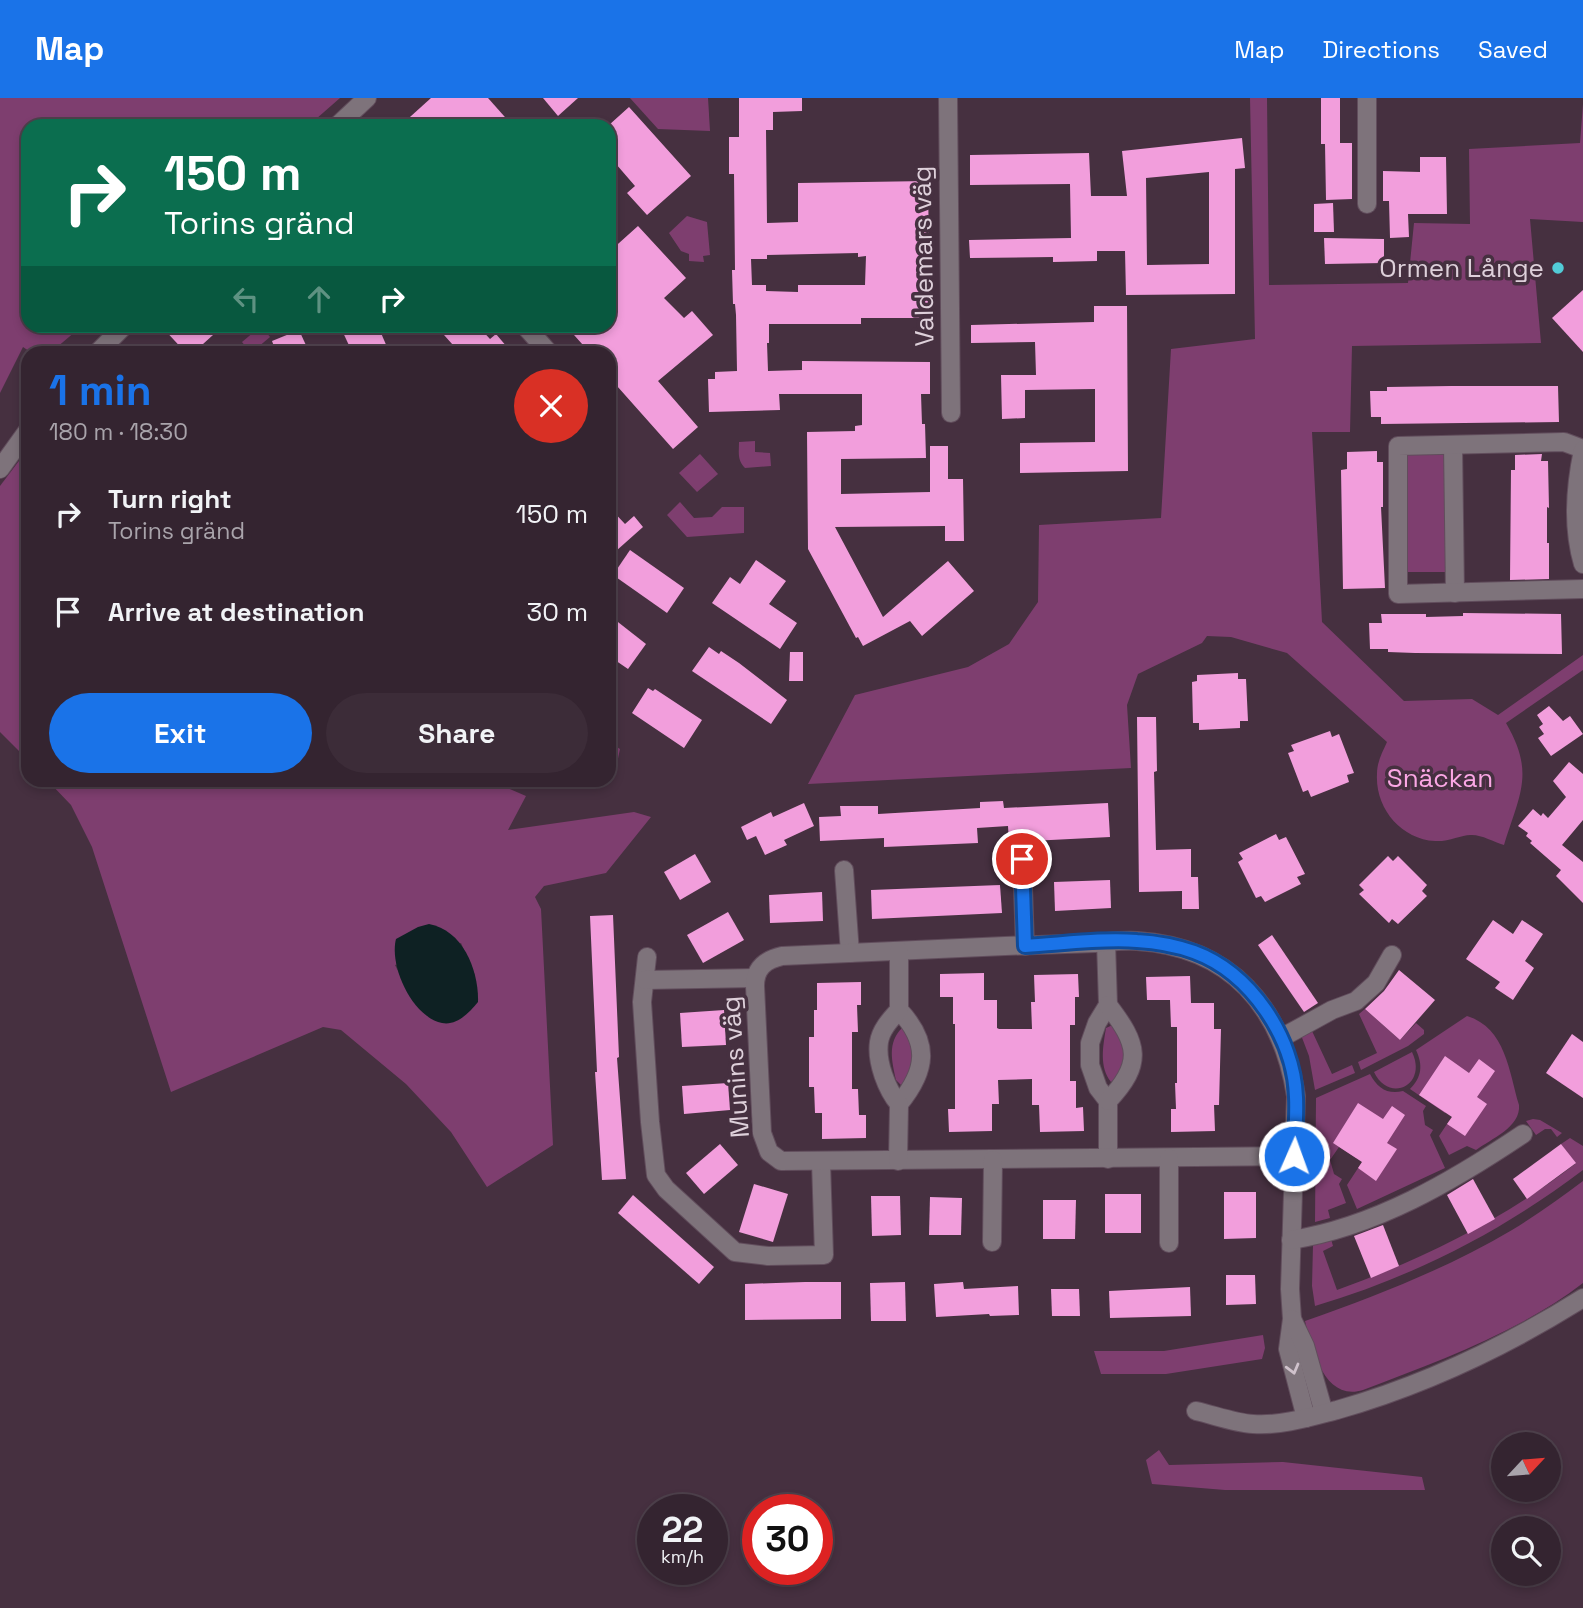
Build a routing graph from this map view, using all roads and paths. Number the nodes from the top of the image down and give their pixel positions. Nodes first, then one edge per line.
1 (367, 98) edge
2 (948, 98) edge
3 (1367, 98) edge
4 (347, 119) edge
5 (1367, 204) dead end
6 (117, 333) edge
7 (104, 346) edge
8 (951, 413) dead end
9 (21, 440) edge
10 (1453, 445) junction
11 (1583, 449) edge
12 (0, 469) edge
13 (1583, 564) edge
14 (1583, 589) edge
15 (1455, 593) junction
16 (1022, 859) dead end
17 (844, 870) dead end
18 (1106, 942) junction
19 (1025, 946) junction
20 (899, 951) junction
21 (850, 953) junction
22 (1392, 955) dead end
23 (647, 957) dead end
24 (755, 978) junction
25 (645, 980) junction
26 (1108, 1005) junction
27 (899, 1010) junction
28 (1281, 1038) junction
29 (1108, 1101) junction
30 (899, 1104) junction
31 (1523, 1134) dead end
32 (1294, 1156) junction
33 (1108, 1158) junction
34 (1169, 1158) junction
35 (993, 1160) junction
36 (898, 1161) junction
37 (821, 1162) junction
38 (1291, 1240) junction
39 (992, 1242) dead end
40 (1169, 1243) dead end
41 (1583, 1298) edge
42 (1292, 1319) junction
43 (1196, 1410) dead end
44 (1324, 1413) junction
45 (1306, 1418) junction

1 - 4 street
2 - 8 street, Valdemars väg
3 - 5 street
6 - 7 street
9 - 12 street
10 - 11 street
10 - 15 street
10 - 15 street
11 - 13 street
14 - 15 street
16 - 19 street
17 - 21 street
18 - 19 street, Munins väg
18 - 26 street
18 - 28 street, Munins väg
19 - 20 street, Munins väg
20 - 21 street, Munins väg
20 - 27 street
21 - 24 street, Munins väg
22 - 28 street
23 - 25 street
24 - 25 street
24 - 37 street, Munins väg
25 - 37 street
26 - 29 street
26 - 29 street
27 - 30 street
27 - 30 street
28 - 32 street, Munins väg
29 - 33 street
30 - 36 street
31 - 38 street
32 - 34 street, Munins väg
32 - 38 street, Munins väg
33 - 34 street, Munins väg
33 - 35 street, Munins väg
34 - 40 street
35 - 36 street, Munins väg
35 - 39 street
36 - 37 street, Munins väg
38 - 42 street, Munins väg
41 - 44 street
42 - 44 street
42 -> 45 street, Munins väg
43 - 45 street
44 - 45 street

